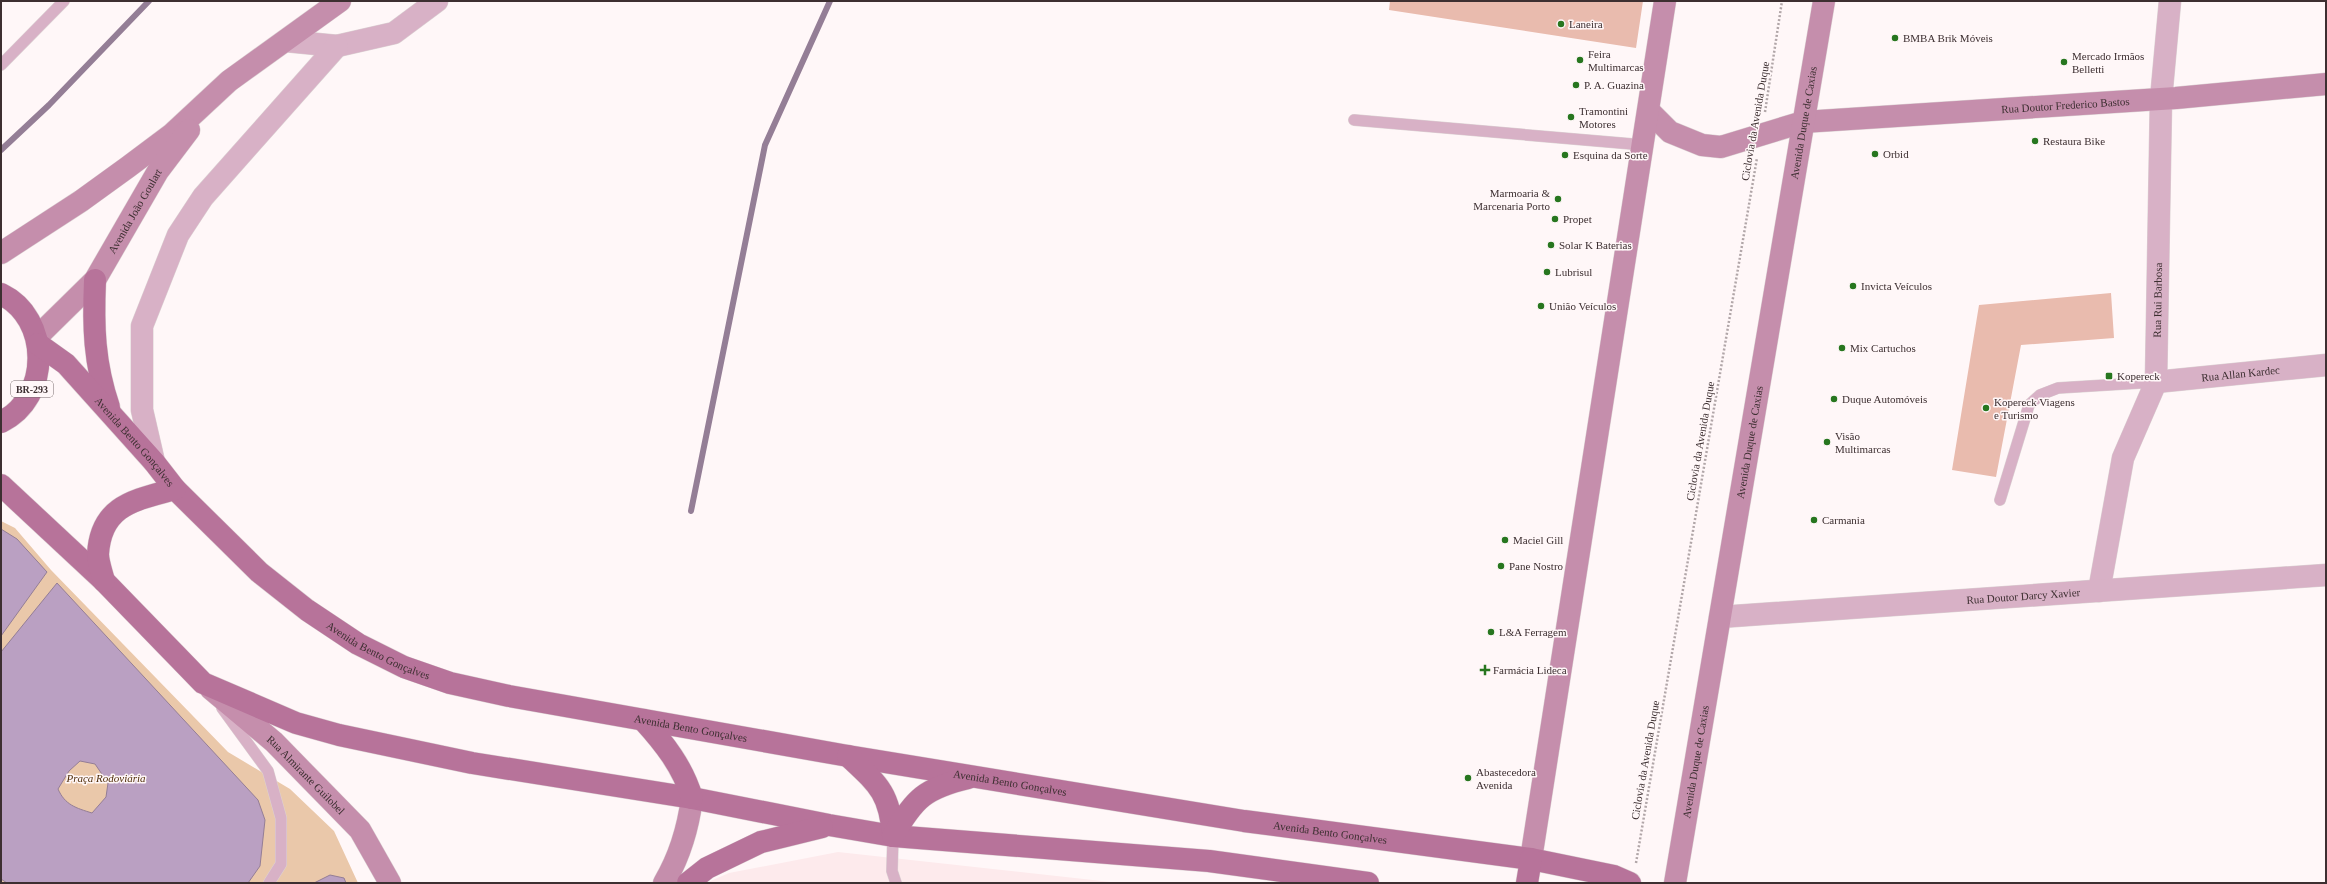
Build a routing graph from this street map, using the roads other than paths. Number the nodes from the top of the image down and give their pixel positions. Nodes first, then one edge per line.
1 (64, 1) edge
2 (340, 1) edge
3 (438, 1) edge
4 (1665, 1) edge
5 (1824, 1) edge
6 (2170, 1) edge
7 (286, 41) junction
8 (336, 46) junction
9 (1, 65) edge
10 (229, 81) junction
11 (2326, 84) edge
12 (2161, 99) junction
13 (1649, 111) junction
14 (1354, 120) dead end
15 (1803, 122) junction
16 (1644, 144) junction
17 (1, 254) edge
18 (95, 280) junction
19 (1, 294) edge
20 (38, 341) junction
21 (2326, 365) edge
22 (2156, 382) junction
23 (112, 414) junction
24 (1, 422) edge
25 (154, 462) junction
26 (2, 489) edge
27 (175, 489) junction
28 (2000, 500) dead end
29 (2326, 575) edge
30 (104, 581) junction
31 (2099, 591) junction
32 (1720, 617) junction
33 (204, 683) junction
34 (643, 720) junction
35 (848, 756) junction
36 (975, 776) junction
37 (692, 798) junction
38 (829, 825) junction
39 (893, 836) junction
40 (1530, 860) junction
41 (1585, 870) junction
42 (1632, 876) edge
43 (269, 883) edge
44 (390, 883) edge
45 (664, 883) edge
46 (688, 883) edge
47 (896, 883) edge
48 (1368, 883) edge
49 (1528, 883) edge
50 (1564, 883) edge
51 (1675, 883) edge

1 - 9 lane
2 - 7 main road, Avenida João Goulart
3 - 8 street
4 - 13 main road
5 - 15 main road, Avenida Duque de Caxias
6 - 12 street, Rua Rui Barbosa
7 - 8 street
7 - 10 main road, Avenida João Goulart
8 - 25 street
10 - 17 main road, Avenida João Goulart
10 - 18 main road, Avenida João Goulart
11 - 12 main road, Rua Doutor Frederico Bastos
12 - 15 main road, Rua Doutor Frederico Bastos
12 - 22 street, Rua Rui Barbosa
13 - 15 main road, Rua Doutor Frederico Bastos
13 - 16 main road
14 - 16 lane
15 - 32 main road, Avenida Duque de Caxias
16 - 40 main road
18 - 20 main road, Avenida João Goulart
18 - 23 main road
19 - 20 main road, Avenida Bento Gonçalves
20 - 23 main road, Avenida Bento Gonçalves
20 - 24 main road, BR-293
21 - 22 street, Rua Allan Kardec
22 - 28 lane
22 - 31 street, Rua Rui Barbosa
23 - 25 main road, Avenida Bento Gonçalves
25 - 27 main road, Avenida Bento Gonçalves
26 - 30 main road
27 - 30 main road
27 - 34 main road, Avenida Bento Gonçalves
29 - 31 street, Rua Doutor Darcy Xavier
30 - 33 main road
31 - 32 street, Rua Doutor Darcy Xavier
32 - 51 main road, Avenida Duque de Caxias
33 - 37 main road
33 - 43 lane
33 - 44 main road, Rua Almirante Guilobel
34 - 35 main road, Avenida Bento Gonçalves
34 - 37 main road
35 - 36 main road, Avenida Bento Gonçalves
35 - 39 main road
36 - 39 main road
36 - 40 main road, Avenida Bento Gonçalves
37 - 38 main road
37 - 45 main road
38 - 39 main road
38 - 46 main road
39 - 47 lane
39 - 48 main road
40 - 41 main road, Avenida Bento Gonçalves
40 - 49 main road
41 - 42 main road, Avenida Bento Gonçalves
41 - 50 main road

